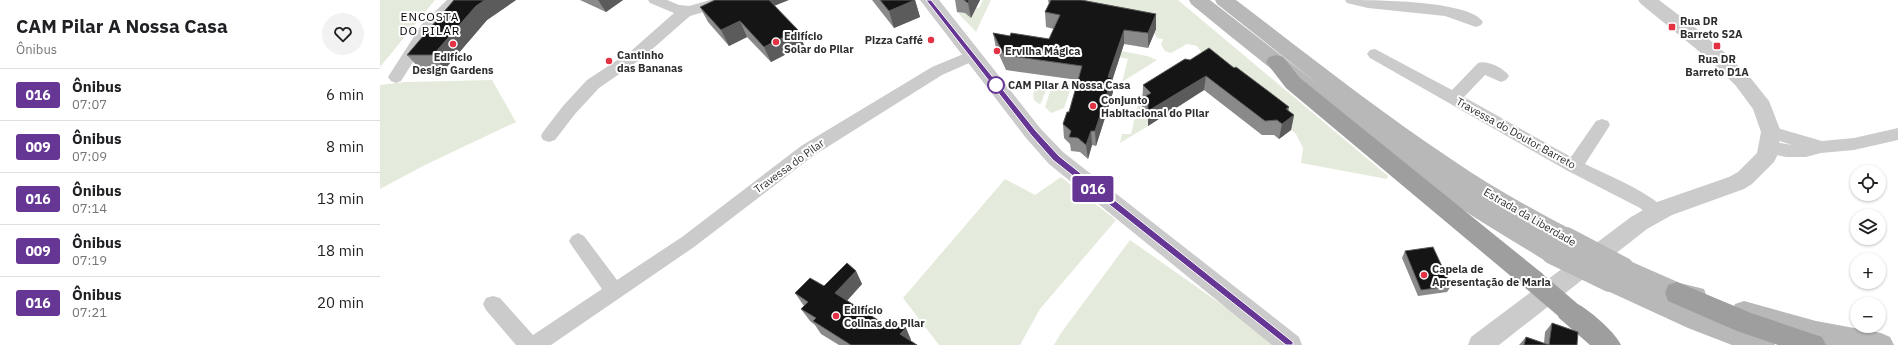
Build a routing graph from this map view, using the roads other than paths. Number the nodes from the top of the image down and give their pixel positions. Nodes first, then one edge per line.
1 (455, 0) edge
2 (655, 0) edge
3 (723, 0) edge
4 (929, 0) edge
5 (1198, 0) edge
6 (1224, 0) edge
7 (1352, 0) edge
8 (1647, 0) edge
9 (685, 12) junction
10 (1476, 22) dead end
11 (1375, 54) dead end
12 (973, 55) junction
13 (1276, 62) junction
14 (1501, 76) dead end
15 (396, 78) dead end
16 (1454, 98) junction
17 (1602, 125) dead end
18 (1898, 134) edge
19 (549, 136) dead end
20 (1770, 140) junction
21 (1574, 166) junction
22 (1657, 212) junction
23 (578, 241) dead end
24 (1559, 246) junction
25 (1616, 275) junction
26 (614, 291) junction
27 (1677, 293) junction
28 (492, 304) dead end
29 (529, 345) edge
30 (535, 345) edge
31 (1290, 345) edge
32 (1480, 345) edge
33 (1608, 345) edge
34 (1762, 345) edge
35 (1813, 345) edge
36 (1881, 345) edge

1 - 15 street
2 - 9 street
3 - 9 street
4 - 12 street
5 - 13 main road, Estrada da Liberdade
6 - 24 main road, Estrada da Liberdade
7 - 10 street
8 - 20 street
9 - 19 street
11 - 16 street, Travessa do Doutor Barreto
12 - 26 street, Travessa do Pilar
12 - 31 street
13 - 24 main road, Estrada da Liberdade
13 - 33 highway, bridge
14 - 16 street
16 - 21 street, Travessa do Doutor Barreto
17 - 21 street
18 - 20 street
20 - 22 street
21 - 22 street, Travessa do Doutor Barreto
22 - 32 street
23 - 26 street
24 - 25 main road, Estrada da Liberdade, bridge
25 - 27 main road, Estrada da Liberdade
25 - 34 main road, Estrada da Liberdade
26 - 30 street, Travessa do Pilar
27 - 35 highway
27 - 36 main road, Estrada da Liberdade
28 - 29 street

